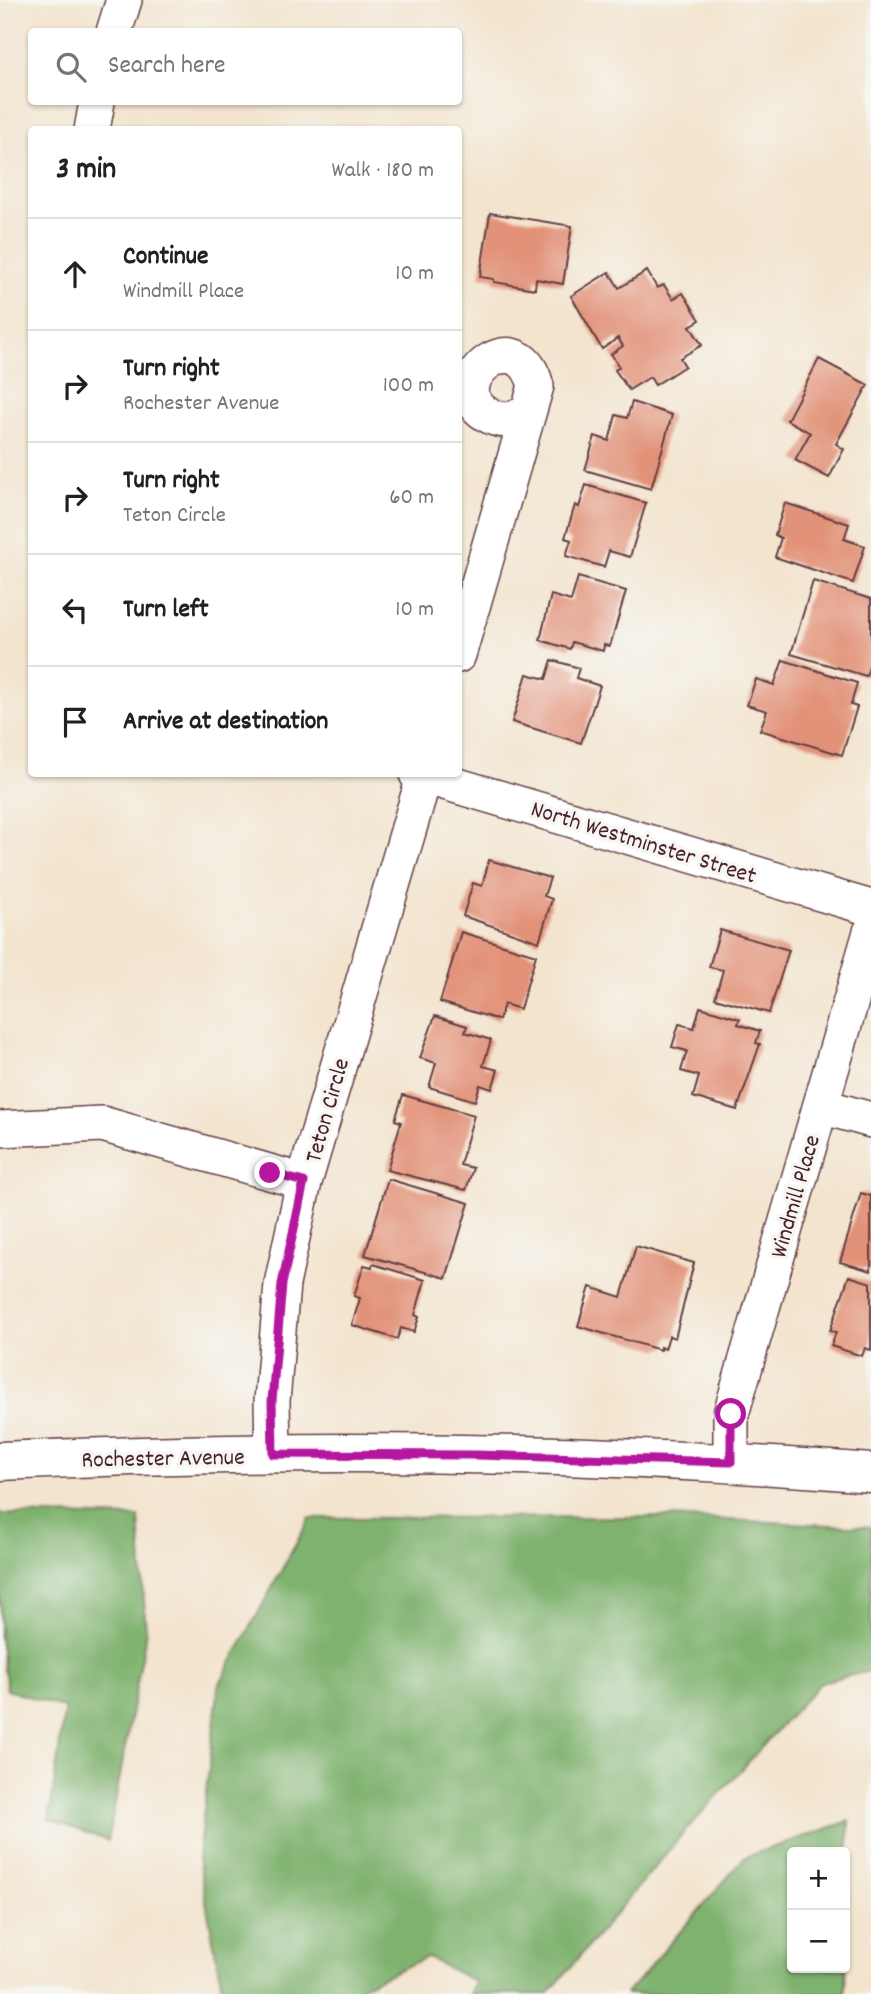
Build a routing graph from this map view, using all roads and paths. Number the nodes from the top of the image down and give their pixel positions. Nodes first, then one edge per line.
1 (124, 0) edge
2 (115, 28) edge
3 (96, 105) edge
4 (93, 126) edge
5 (527, 411) dead end
6 (462, 641) edge
7 (421, 777) edge
8 (432, 777) edge
9 (871, 908) edge
10 (871, 932) edge
11 (821, 1106) junction
12 (871, 1120) edge
13 (0, 1129) edge
14 (304, 1182) junction
15 (273, 1454) junction
16 (0, 1461) edge
17 (731, 1462) junction
18 (871, 1473) edge

1 - 2 street
3 - 4 street
5 - 6 street
7 - 14 street, Teton Circle
8 - 9 street, North Westminster Street
10 - 11 street, Windmill Place
11 - 12 street
11 - 17 street, Windmill Place
13 - 14 street
14 - 15 street, Teton Circle
15 - 16 main road, Rochester Avenue
15 - 17 main road, Rochester Avenue
17 - 18 main road, Rochester Avenue

